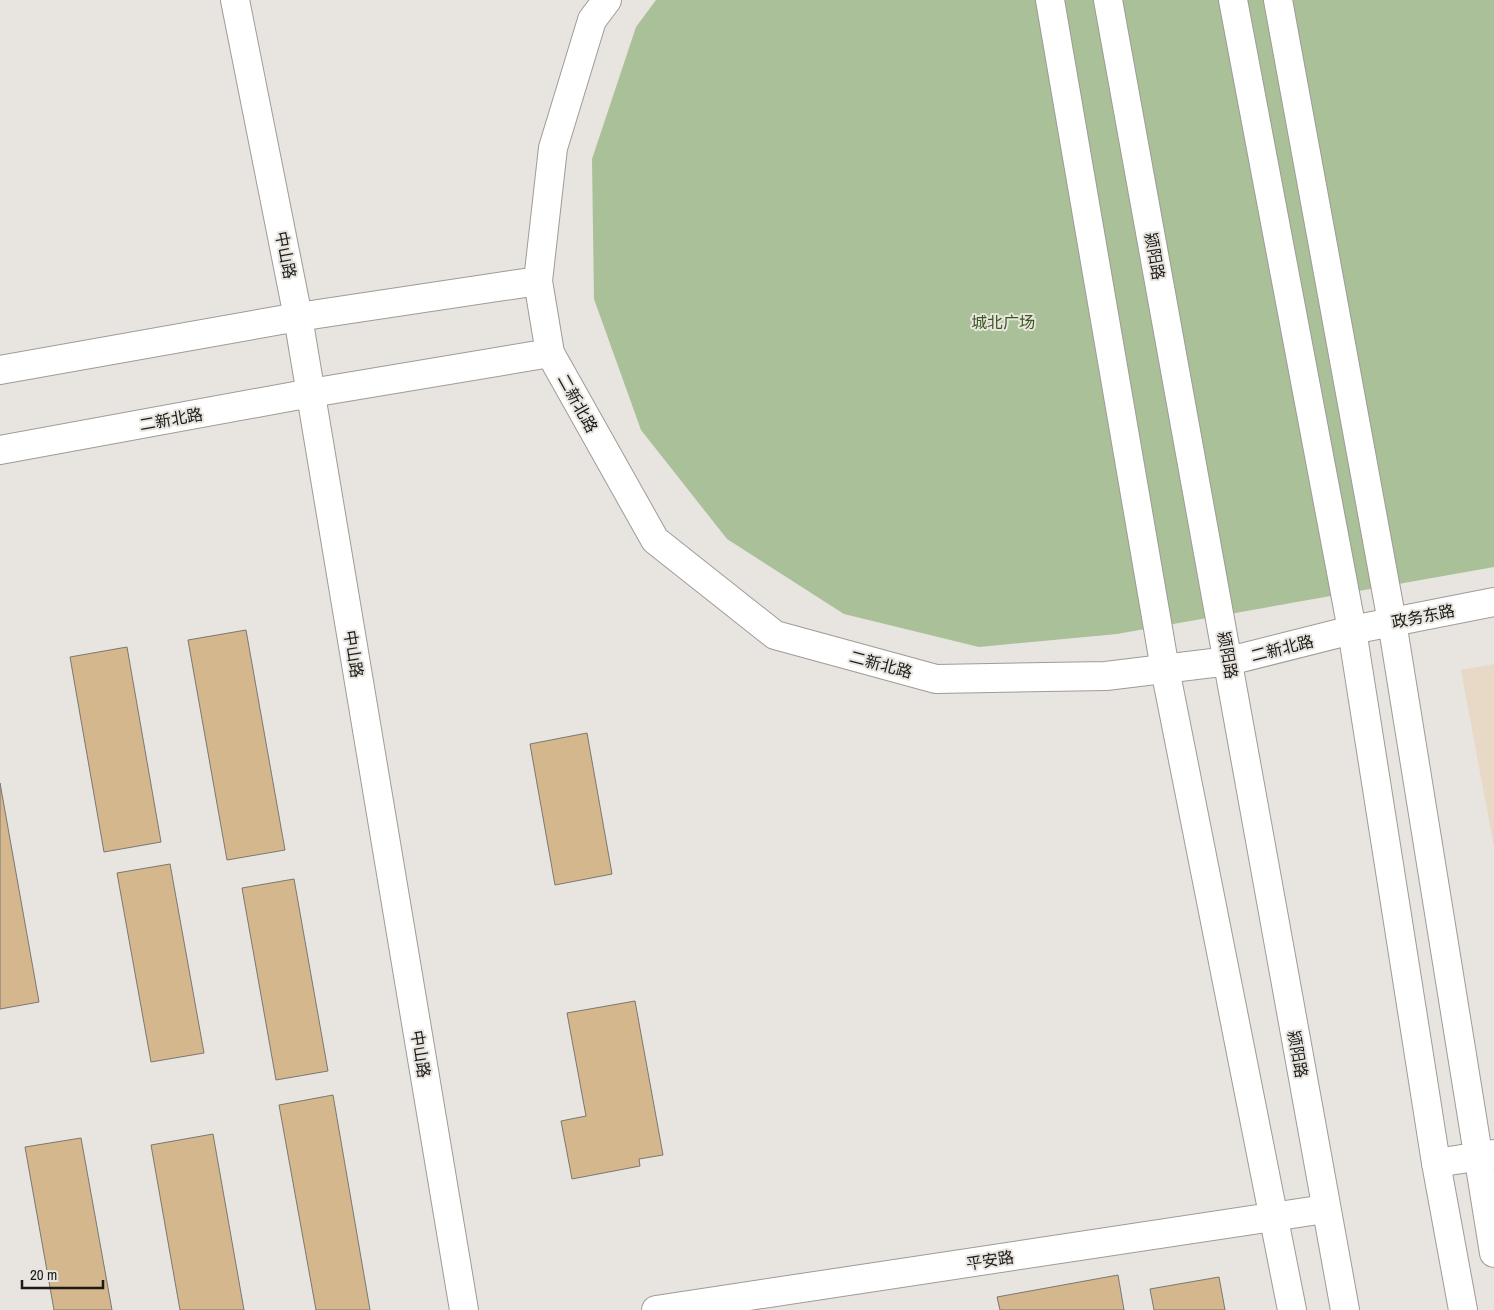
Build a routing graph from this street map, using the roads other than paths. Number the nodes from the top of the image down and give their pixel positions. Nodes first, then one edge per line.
1 (235, 0) edge
2 (607, 0) edge
3 (1050, 0) edge
4 (1108, 0) edge
5 (1233, 0) edge
6 (1278, 0) edge
7 (538, 281) junction
8 (298, 317) junction
9 (550, 353) junction
10 (0, 370) edge
11 (311, 393) junction
12 (0, 450) edge
13 (1494, 602) edge
14 (1392, 622) junction
15 (1352, 630) junction
16 (1229, 661) junction
17 (1165, 669) junction
18 (1486, 1155) edge
19 (1436, 1163) junction
20 (1325, 1209) junction
21 (1274, 1217) junction
22 (1494, 1252) edge
23 (464, 1310) edge
24 (656, 1310) edge
25 (1292, 1310) edge
26 (1345, 1310) edge
27 (1463, 1310) edge

1 - 8 main road, 中山路
2 - 7 main road, 二新北路
3 - 17 main road
4 - 16 main road, 颍阳路
5 - 15 main road
6 - 14 main road
7 - 8 main road
7 - 9 main road, 二新北路
8 - 10 main road
8 - 11 main road, 中山路
9 - 11 main road, 二新北路
9 - 17 main road, 二新北路
11 - 12 main road, 二新北路
11 - 23 main road, 中山路
13 - 14 main road, 政务东路
14 - 15 main road, 政务东路
14 - 18 main road
15 - 16 main road, 二新北路
15 - 19 main road
16 - 17 main road, 二新北路
16 - 20 main road, 颍阳路
17 - 21 main road
18 - 19 main road
18 - 22 main road
19 - 27 main road
20 - 21 main road, 平安路
20 - 26 main road, 颍阳路
21 - 24 main road, 平安路
21 - 25 main road

